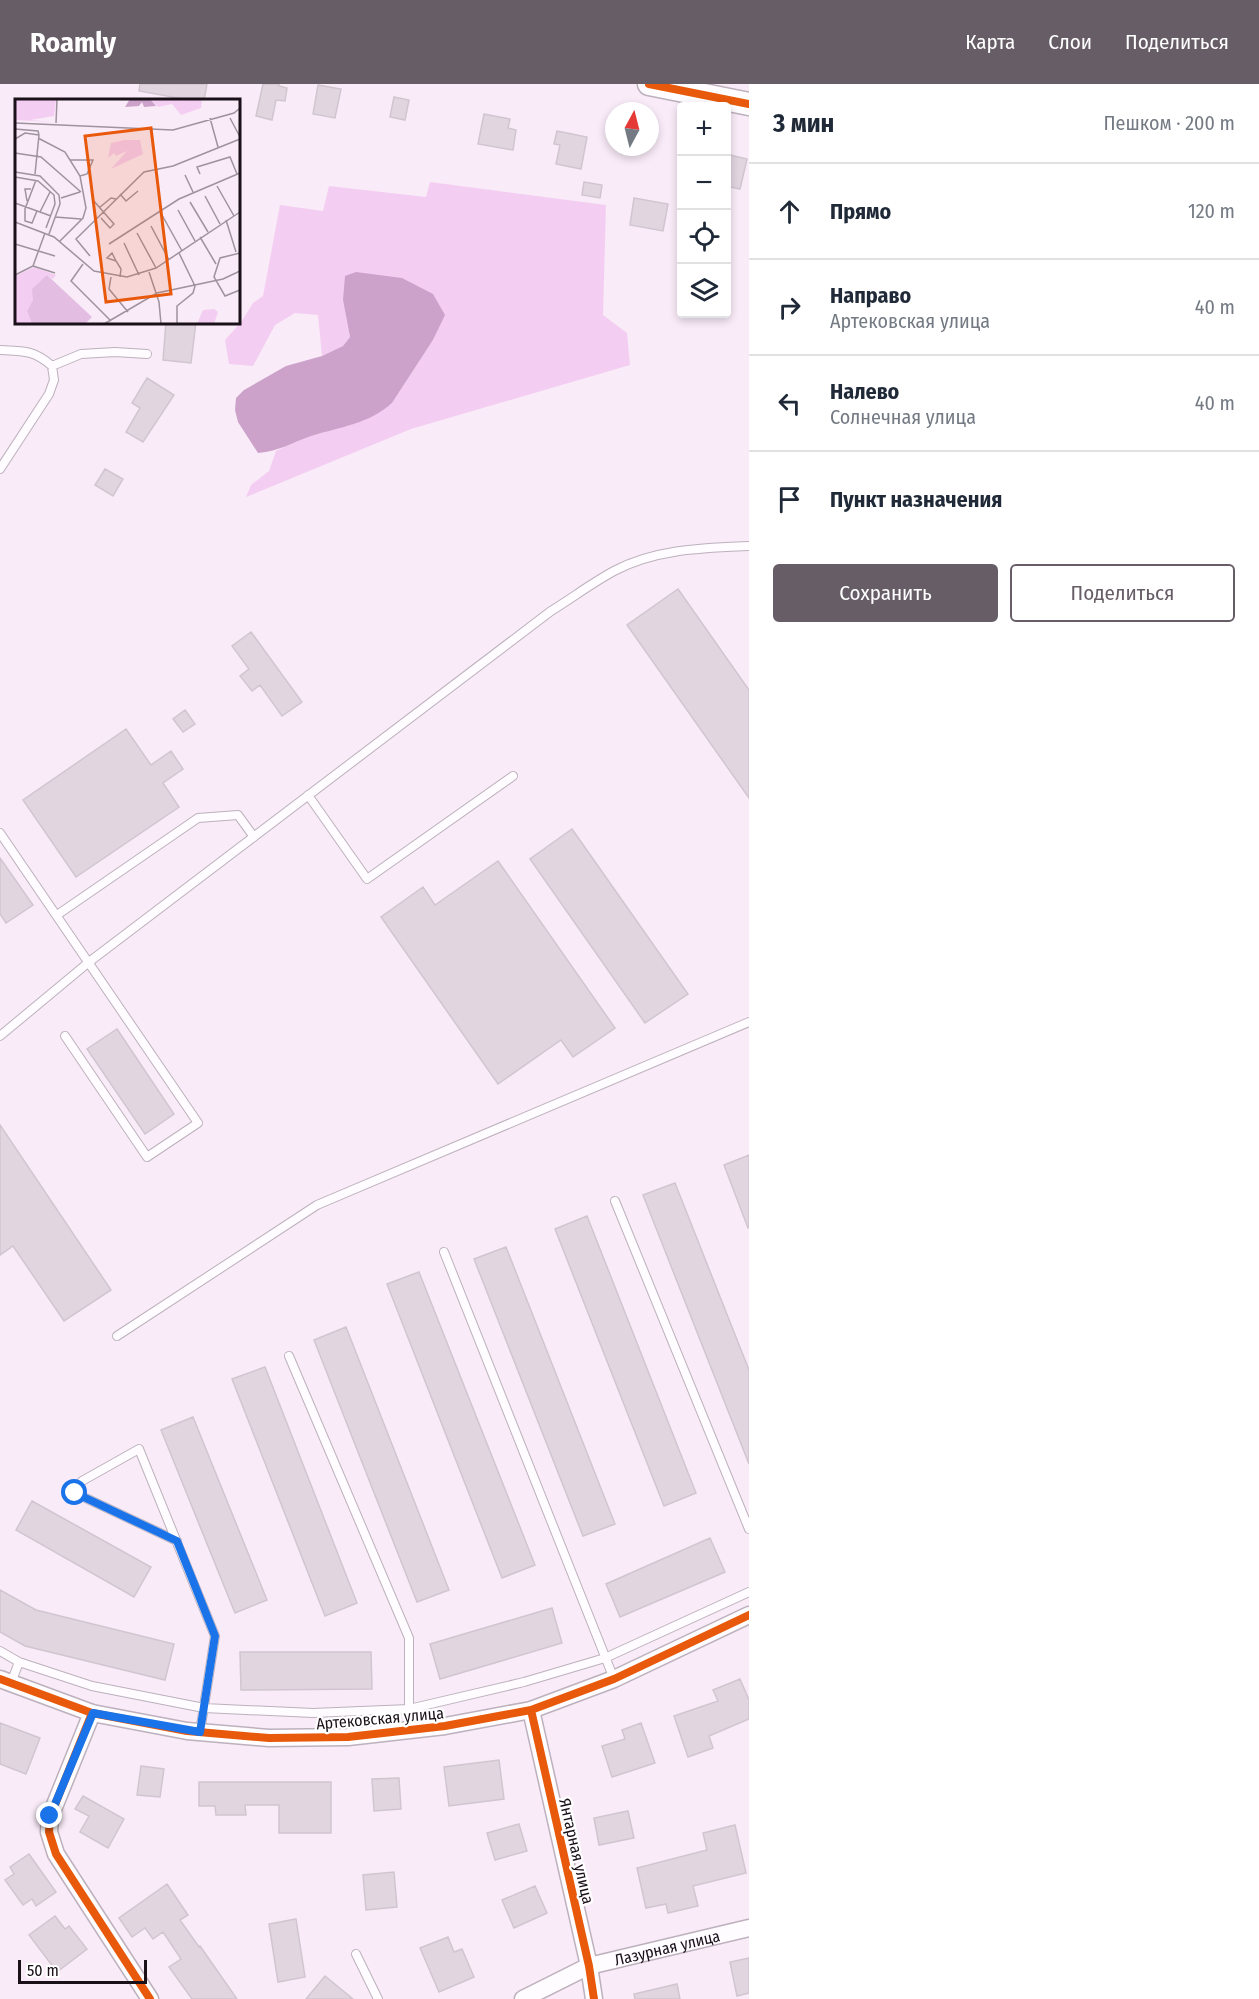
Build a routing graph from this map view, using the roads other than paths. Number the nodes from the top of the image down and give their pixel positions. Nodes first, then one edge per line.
1 (649, 84) edge
2 (749, 104) edge
3 (0, 350) edge
4 (147, 354) dead end
5 (52, 366) junction
6 (0, 469) edge
7 (749, 546) edge
8 (513, 776) dead end
9 (308, 795) junction
10 (0, 833) edge
11 (254, 837) junction
12 (57, 915) junction
13 (89, 962) junction
14 (749, 1022) edge
15 (0, 1036) edge
16 (65, 1036) dead end
17 (615, 1201) dead end
18 (444, 1252) dead end
19 (117, 1336) dead end
20 (289, 1356) dead end
21 (749, 1530) edge
22 (177, 1541) junction
23 (749, 1592) edge
24 (749, 1615) edge
25 (0, 1651) edge
26 (605, 1658) junction
27 (19, 1662) junction
28 (614, 1679) junction
29 (5, 1681) edge
30 (204, 1708) junction
31 (409, 1709) junction
32 (531, 1710) junction
33 (93, 1713) junction
34 (409, 1730) junction
35 (200, 1732) junction
36 (749, 1928) edge
37 (356, 1954) dead end
38 (589, 1966) junction
39 (150, 1999) edge
40 (378, 1999) edge
41 (523, 1999) edge
42 (594, 1999) edge

1 - 2 street
3 - 5 lane
4 - 5 lane
5 - 6 lane
7 - 9 lane
8 - 9 lane
9 - 11 lane
10 - 12 lane
11 - 12 lane
11 - 13 lane
12 - 13 lane
13 - 15 lane
13 - 16 lane
14 - 19 lane
17 - 21 lane
18 - 26 lane
20 - 31 lane
22 - 22 lane
22 - 30 lane
23 - 26 lane
24 - 28 street, Артековская улица
25 - 27 lane
26 - 28 lane
26 - 31 lane
27 - 29 lane
27 - 30 lane
28 - 32 street, Артековская улица
29 - 33 street, Артековская улица
30 - 31 lane
30 - 35 lane
31 - 34 lane
32 - 34 street, Артековская улица
32 - 38 street, Янтарная улица
33 - 35 street, Артековская улица
33 - 39 street
34 - 35 street, Артековская улица
36 - 38 street, Лазурная улица
37 - 40 lane
38 - 41 street, Лазурная улица
38 - 42 street, Янтарная улица

